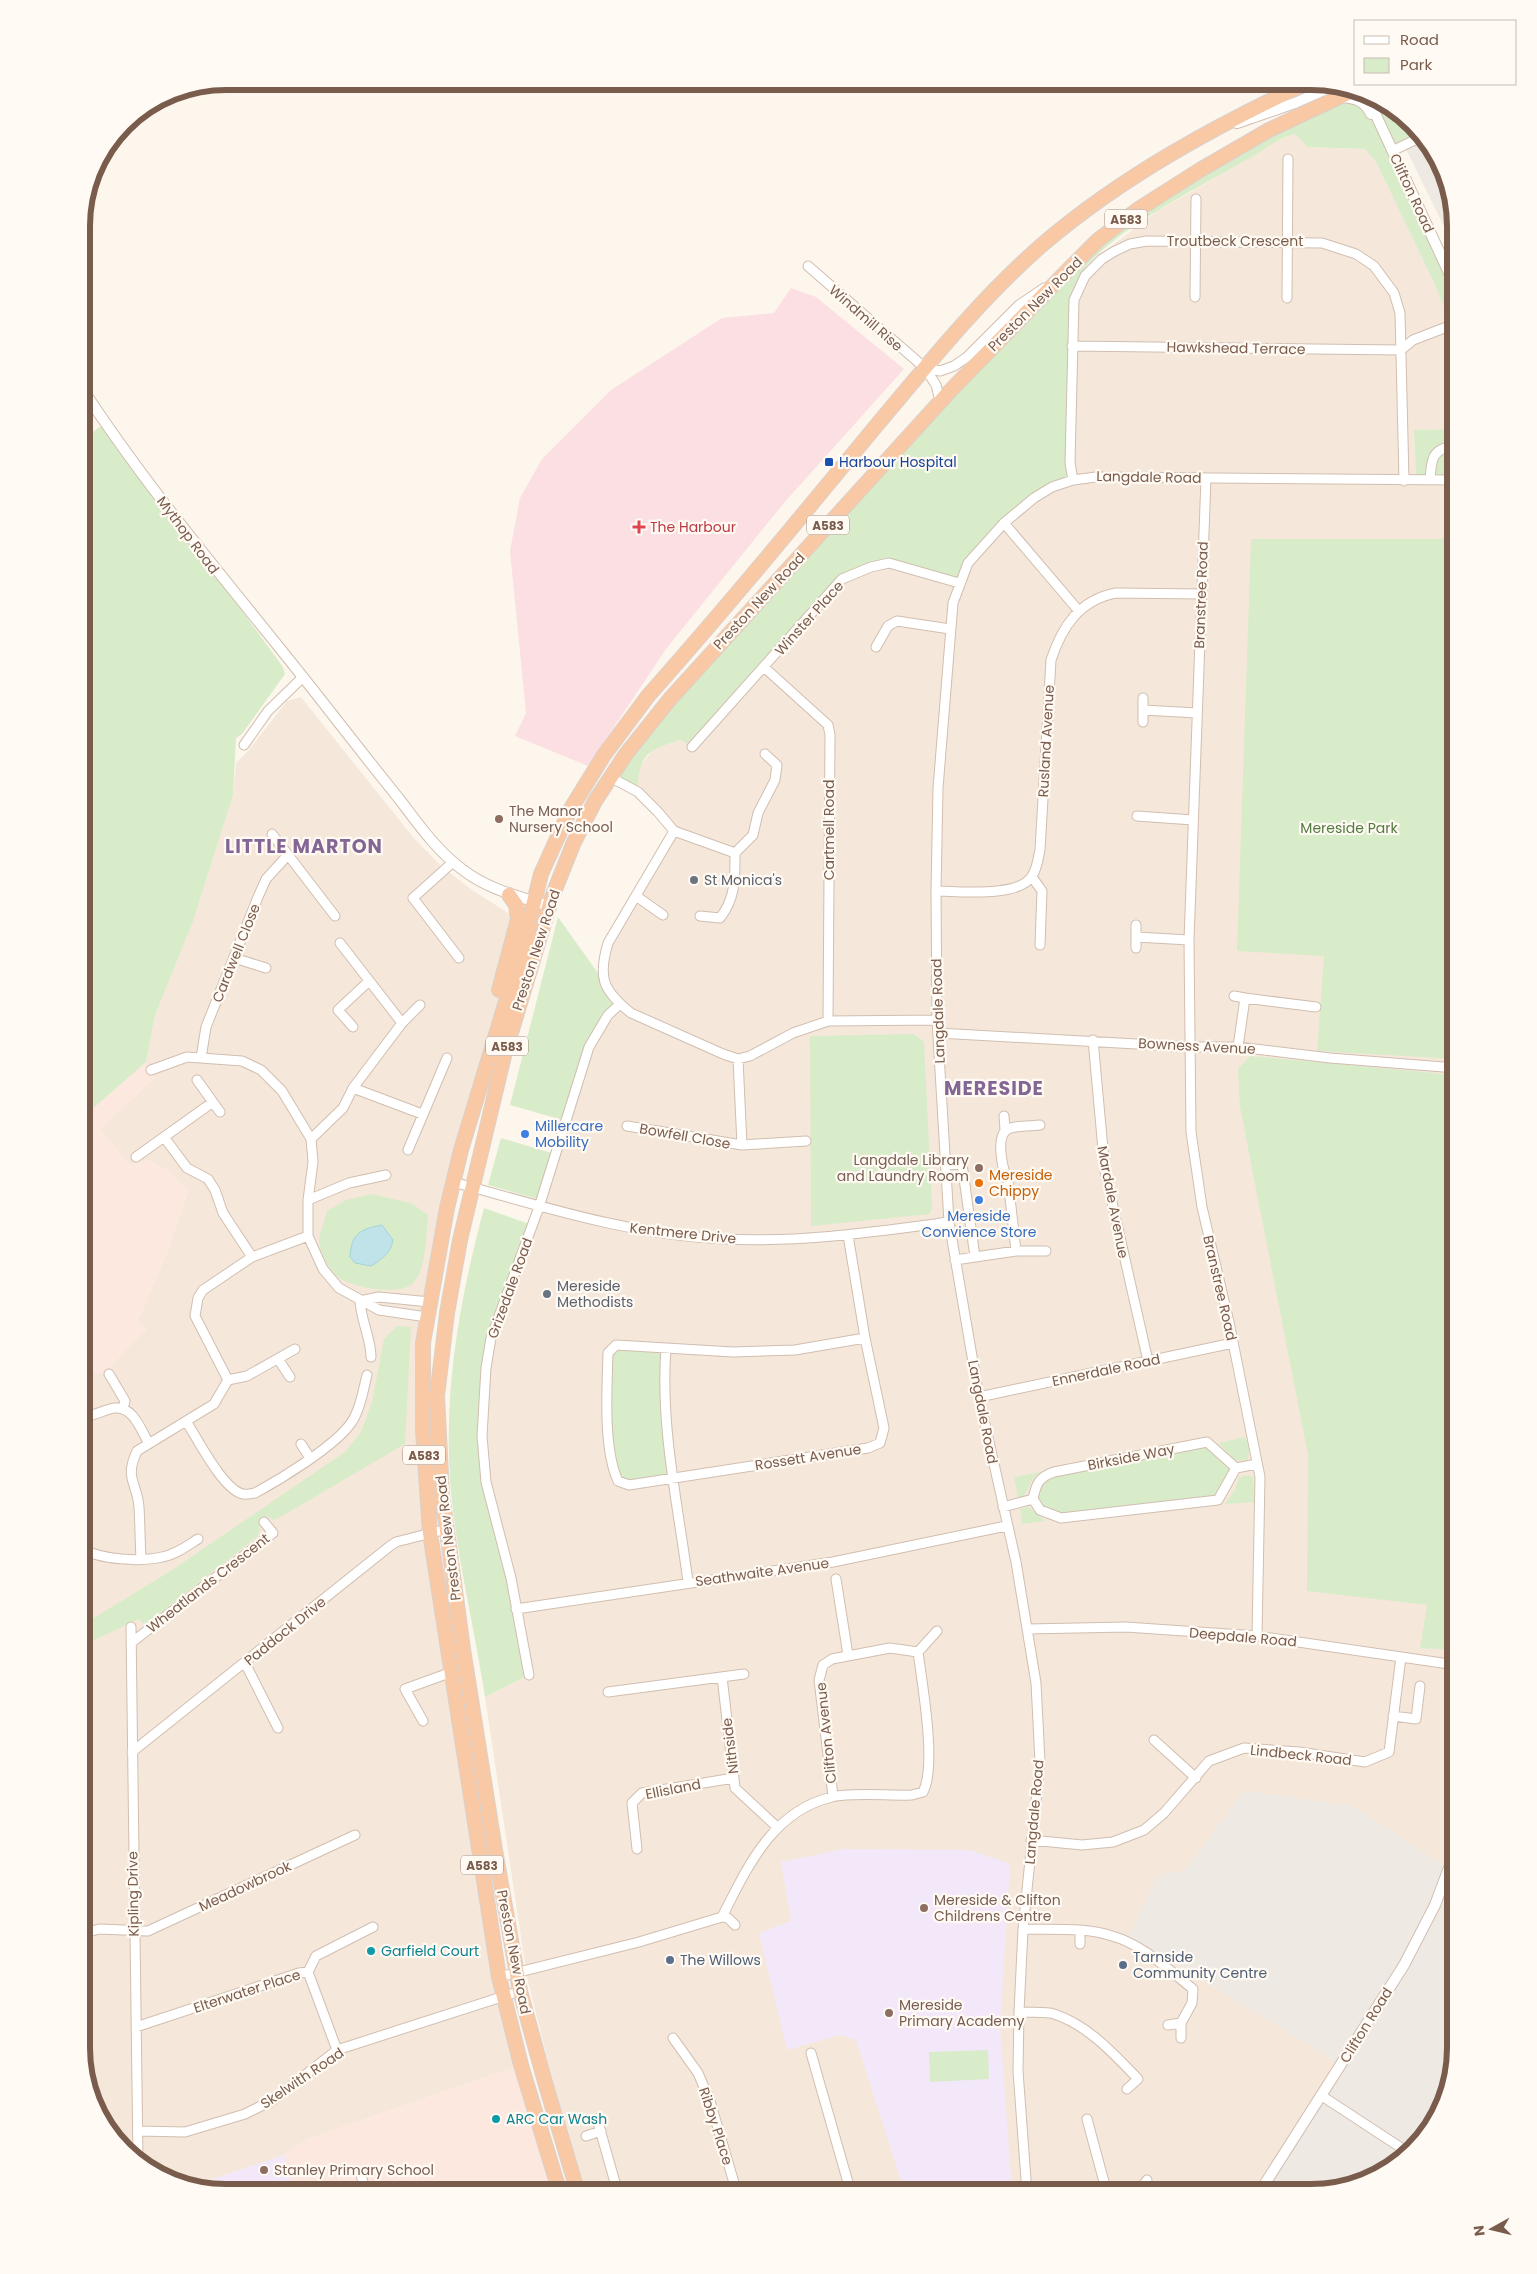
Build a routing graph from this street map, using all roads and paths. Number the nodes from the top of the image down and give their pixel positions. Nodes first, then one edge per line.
1 (1292, 90) edge
2 (1337, 93) edge
3 (1339, 93) edge
4 (1350, 96) edge
5 (1376, 107) edge
6 (1210, 132) junction
7 (1416, 139) edge
8 (1391, 149) junction
9 (1288, 159) dead end
10 (1196, 199) dead end
11 (1196, 241) junction
12 (1288, 241) junction
13 (808, 266) dead end
14 (1447, 269) edge
15 (1064, 274) junction
16 (1196, 298) dead end
17 (1287, 298) dead end
18 (1447, 327) edge
19 (1072, 346) junction
20 (1401, 350) junction
21 (925, 368) junction
22 (90, 400) edge
23 (940, 402) junction
24 (1447, 448) edge
25 (1206, 478) junction
26 (1073, 480) junction
27 (1430, 480) junction
28 (1447, 480) edge
29 (1404, 481) junction
30 (1004, 523) junction
31 (958, 584) junction
32 (1201, 594) junction
33 (1078, 610) junction
34 (950, 629) junction
35 (876, 647) dead end
36 (765, 668) junction
37 (302, 677) junction
38 (1144, 698) dead end
39 (1143, 710) junction
40 (1197, 713) junction
41 (1143, 722) dead end
42 (244, 745) dead end
43 (692, 747) dead end
44 (765, 754) dead end
45 (610, 777) junction
46 (1137, 816) dead end
47 (1194, 820) junction
48 (674, 831) junction
49 (272, 834) dead end
50 (735, 853) junction
51 (287, 856) junction
52 (453, 862) junction
53 (1032, 877) junction
54 (936, 891) junction
55 (509, 894) junction
56 (636, 896) junction
57 (532, 901) junction
58 (549, 906) junction
59 (663, 915) dead end
60 (335, 916) dead end
61 (700, 916) dead end
62 (1136, 924) dead end
63 (1136, 937) junction
64 (1189, 940) junction
65 (340, 943) dead end
66 (1040, 945) dead end
67 (1136, 948) dead end
68 (234, 958) junction
69 (459, 958) dead end
70 (266, 968) dead end
71 (369, 981) junction
72 (1234, 996) dead end
73 (1245, 998) junction
74 (620, 1004) junction
75 (420, 1005) dead end
76 (1316, 1007) dead end
77 (501, 1013) junction
78 (937, 1020) junction
79 (828, 1021) junction
80 (402, 1023) junction
81 (353, 1027) dead end
82 (938, 1033) junction
83 (1094, 1040) junction
84 (1190, 1046) junction
85 (1238, 1047) junction
86 (201, 1058) junction
87 (447, 1058) dead end
88 (738, 1059) junction
89 (1447, 1067) edge
90 (151, 1070) dead end
91 (197, 1080) dead end
92 (353, 1088) junction
93 (213, 1102) junction
94 (220, 1112) dead end
95 (422, 1114) junction
96 (1004, 1116) dead end
97 (1040, 1125) dead end
98 (627, 1126) dead end
99 (1005, 1130) junction
100 (164, 1137) junction
101 (311, 1139) junction
102 (806, 1141) dead end
103 (742, 1146) junction
104 (408, 1150) dead end
105 (136, 1157) dead end
106 (946, 1165) junction
107 (386, 1176) dead end
108 (453, 1182) junction
109 (472, 1187) junction
110 (308, 1200) junction
111 (539, 1207) junction
112 (949, 1222) junction
113 (848, 1235) junction
114 (308, 1236) junction
115 (1016, 1251) junction
116 (1046, 1251) dead end
117 (252, 1257) junction
118 (975, 1257) junction
119 (955, 1260) junction
120 (450, 1295) junction
121 (360, 1301) junction
122 (431, 1310) junction
123 (444, 1330) junction
124 (865, 1338) junction
125 (1233, 1343) junction
126 (666, 1348) junction
127 (295, 1349) dead end
128 (371, 1357) dead end
129 (278, 1359) junction
130 (1148, 1361) junction
131 (109, 1374) dead end
132 (367, 1376) dead end
133 (290, 1377) dead end
134 (228, 1380) junction
135 (979, 1397) junction
136 (123, 1408) junction
137 (90, 1416) edge
138 (186, 1421) junction
139 (148, 1442) junction
140 (301, 1444) dead end
141 (310, 1458) junction
142 (1257, 1464) junction
143 (1236, 1468) junction
144 (674, 1478) junction
145 (1033, 1499) junction
146 (1003, 1507) junction
147 (264, 1522) dead end
148 (1006, 1526) junction
149 (447, 1529) junction
150 (430, 1532) junction
151 (198, 1539) dead end
152 (90, 1552) edge
153 (141, 1558) junction
154 (836, 1579) dead end
155 (688, 1582) junction
156 (516, 1608) junction
157 (131, 1627) dead end
158 (1028, 1629) junction
159 (937, 1631) dead end
160 (1257, 1636) junction
161 (131, 1643) junction
162 (918, 1652) junction
163 (848, 1656) junction
164 (1401, 1657) junction
165 (245, 1663) junction
166 (1447, 1664) edge
167 (452, 1672) junction
168 (744, 1674) dead end
169 (529, 1675) dead end
170 (722, 1677) junction
171 (1420, 1686) dead end
172 (608, 1692) dead end
173 (1393, 1716) junction
174 (423, 1721) dead end
175 (278, 1728) dead end
176 (1154, 1740) dead end
177 (132, 1752) junction
178 (734, 1778) junction
179 (1196, 1778) junction
180 (833, 1796) junction
181 (777, 1828) junction
182 (355, 1835) dead end
183 (1031, 1840) junction
184 (637, 1849) dead end
185 (1447, 1874) edge
186 (722, 1917) junction
187 (735, 1925) dead end
188 (373, 1927) dead end
189 (1023, 1928) junction
190 (134, 1931) junction
191 (90, 1932) edge
192 (1080, 1932) junction
193 (1080, 1944) dead end
194 (308, 1972) junction
195 (517, 1972) junction
196 (499, 1977) junction
197 (520, 1991) junction
198 (503, 1996) junction
199 (1019, 2012) junction
200 (1181, 2023) junction
201 (1168, 2025) dead end
202 (136, 2027) junction
203 (673, 2038) dead end
204 (1181, 2038) dead end
205 (336, 2050) junction
206 (811, 2053) dead end
207 (1127, 2088) dead end
208 (1322, 2096) junction
209 (597, 2119) dead end
210 (1087, 2120) dead end
211 (138, 2131) junction
212 (601, 2131) junction
213 (586, 2136) dead end
214 (1402, 2148) edge
215 (138, 2152) edge
216 (360, 2172) dead end
217 (1147, 2180) dead end
218 (364, 2184) edge
219 (558, 2184) edge
220 (576, 2184) edge
221 (616, 2184) edge
222 (734, 2184) edge
223 (847, 2184) edge
224 (1026, 2184) edge
225 (1105, 2184) edge
226 (1144, 2184) edge
227 (1266, 2184) edge

1 - 6 highway, Preston New Road / A583
2 - 6 street, A583
3 - 15 highway, Preston New Road / A583
4 - 8 street
5 - 8 street, Clifton Road
6 - 21 highway, Preston New Road / A583
7 - 8 street
8 - 14 street, Clifton Road
9 - 12 street
10 - 11 street
11 - 12 street, Troutbeck Crescent
11 - 16 street
11 - 19 street, Troutbeck Crescent
12 - 17 street
12 - 20 street, Troutbeck Crescent
13 - 21 street, Windmill Rise
15 - 21 street
15 - 23 highway, Preston New Road / A583
18 - 20 street
19 - 20 street, Hawkshead Terrace
19 - 26 street, Troutbeck Crescent
20 - 29 street, Troutbeck Crescent
21 - 23 street, Windmill Rise
21 - 57 highway, Preston New Road / A583
22 - 37 street, Mythop Road
23 - 45 highway, Preston New Road / A583
24 - 27 street
25 - 26 street, Langdale Road
25 - 29 street, Langdale Road
25 - 32 street, Branstree Road
26 - 30 street, Langdale Road
27 - 28 street, Langdale Road
27 - 29 street, Langdale Road
30 - 31 street, Langdale Road
30 - 33 street
31 - 34 street, Langdale Road
31 - 36 street, Winster Place
32 - 33 street, Rusland Avenue
32 - 40 street, Branstree Road
33 - 53 street, Rusland Avenue
34 - 35 street
34 - 54 street, Langdale Road
36 - 43 street, Winster Place
36 - 79 street, Cartmell Road
37 - 42 street
37 - 52 street, Mythop Road
38 - 39 street
39 - 40 street
39 - 41 street
40 - 47 street, Branstree Road
44 - 50 street
45 - 48 street
45 - 58 highway, Preston New Road / A583
46 - 47 street
47 - 64 street, Branstree Road
48 - 50 street
48 - 56 street
49 - 51 street
50 - 61 street
51 - 60 street
51 - 68 street, Cardwell Close
52 - 55 street, Mythop Road
52 - 69 street
53 - 54 street
53 - 66 street
54 - 78 street, Langdale Road
55 - 57 street, Mythop Road
55 - 77 highway, A583
56 - 59 street
56 - 74 street
57 - 58 street, Mythop Road
57 - 77 highway, Preston New Road / A583
58 - 109 highway, Preston New Road / A583
62 - 63 street
63 - 64 street
63 - 67 street
64 - 84 street, Branstree Road
65 - 71 street
68 - 70 street
68 - 86 street, Cardwell Close
71 - 80 street
71 - 81 street
72 - 73 street
73 - 76 street
73 - 85 street
74 - 88 street
74 - 111 street, Grizedale Road
75 - 80 street
77 - 108 highway, Preston New Road / A583
78 - 79 street
78 - 82 street, Langdale Road
79 - 88 street
80 - 92 street
82 - 83 street, Bowness Avenue
82 - 106 street, Langdale Road
83 - 84 street, Bowness Avenue
83 - 130 street, Mardale Avenue
84 - 85 street, Bowness Avenue
84 - 125 street, Branstree Road
85 - 89 street, Bowness Avenue
86 - 90 street
86 - 101 street
87 - 95 street
88 - 103 street, Bowfell Close
91 - 93 street
92 - 95 street
92 - 101 street
93 - 94 street
93 - 100 street
95 - 104 street
96 - 99 street
97 - 99 street
98 - 103 street, Bowfell Close
99 - 115 street
100 - 105 street
100 - 117 street
101 - 110 street
102 - 103 street, Bowfell Close
106 - 112 street, Langdale Road
106 - 118 street
107 - 110 street
108 - 109 street, Kentmere Drive
108 - 122 highway, Preston New Road / A583
109 - 111 street, Kentmere Drive
109 - 120 highway, Preston New Road / A583
110 - 114 street
111 - 113 street, Kentmere Drive
111 - 156 street, Grizedale Road
112 - 113 street, Kentmere Drive
112 - 119 street, Langdale Road
113 - 124 street, Rossett Avenue
114 - 117 street
114 - 121 street
115 - 116 street
115 - 118 street
117 - 134 street
118 - 119 street
119 - 135 street, Langdale Road
120 - 122 highway
120 - 123 highway, Preston New Road / A583
121 - 122 street
121 - 122 street
121 - 128 street
122 - 123 highway
122 - 150 highway, Preston New Road / A583
123 - 149 highway, Preston New Road / A583
124 - 126 street
124 - 144 street, Rossett Avenue
125 - 130 street, Ennerdale Road
125 - 142 street, Branstree Road
126 - 144 street
126 - 144 street
127 - 129 street
129 - 133 street
129 - 134 street
130 - 135 street, Ennerdale Road
131 - 136 street
132 - 141 street
134 - 138 street
135 - 146 street, Langdale Road
136 - 137 street
136 - 139 street
138 - 139 street
138 - 141 street
139 - 153 street
140 - 141 street
142 - 143 street
142 - 160 street, Branstree Road
143 - 145 street
143 - 145 street, Birkside Way
144 - 155 street
145 - 146 street
146 - 148 street, Langdale Road
147 - 161 street, Wheatlands Crescent
148 - 155 street, Seathwaite Avenue
148 - 158 street, Langdale Road
149 - 150 street, Paddock Drive
149 - 195 highway, Preston New Road / A583
150 - 165 street, Paddock Drive
150 - 167 highway, Preston New Road / A583
151 - 153 street
152 - 153 street
154 - 163 street
155 - 156 street, Seathwaite Avenue
156 - 169 street, Grizedale Road
157 - 161 street, Kipling Drive
158 - 160 street, Deepdale Road
158 - 183 street, Langdale Road
159 - 162 street
160 - 164 street, Deepdale Road
161 - 177 street, Kipling Drive
162 - 163 street
162 - 180 street
163 - 180 street, Clifton Avenue
164 - 166 street, Deepdale Road
164 - 173 street, Lindbeck Road
165 - 175 street
165 - 177 street, Paddock Drive
167 - 174 street
167 - 196 highway, Preston New Road / A583
168 - 170 street
170 - 172 street
170 - 178 street, Nithside
171 - 173 street
173 - 179 street, Lindbeck Road
176 - 179 street
177 - 190 street, Kipling Drive
178 - 181 street, Nithside
178 - 184 street, Ellisland
179 - 183 street, Lindbeck Road
180 - 181 street, Clifton Avenue
181 - 186 street, Clifton Avenue
182 - 190 street, Meadowbrook
183 - 189 street, Langdale Road
185 - 208 street, Clifton Road
186 - 187 street
186 - 195 street
188 - 194 street, Elterwater Place
189 - 192 street
189 - 199 street, Langdale Road
190 - 191 street, Meadowbrook
190 - 202 street, Kipling Drive
192 - 193 street
192 - 200 street
194 - 202 street, Elterwater Place
194 - 205 street
195 - 196 street
195 - 197 highway, Preston New Road / A583
196 - 198 highway, Preston New Road / A583
197 - 198 street, Skelwith Road
197 - 220 highway, Preston New Road / A583
198 - 205 street, Skelwith Road
198 - 219 highway, Preston New Road / A583
199 - 207 street
199 - 224 street, Langdale Road
200 - 201 street
200 - 204 street
202 - 211 street, Kipling Drive
203 - 222 street, Ribby Place
205 - 211 street, Skelwith Road
206 - 223 street
208 - 214 street
208 - 227 street, Clifton Road
209 - 212 street
210 - 225 street
211 - 215 street, Kipling Drive
212 - 213 street
212 - 221 street
216 - 218 street
217 - 226 street

